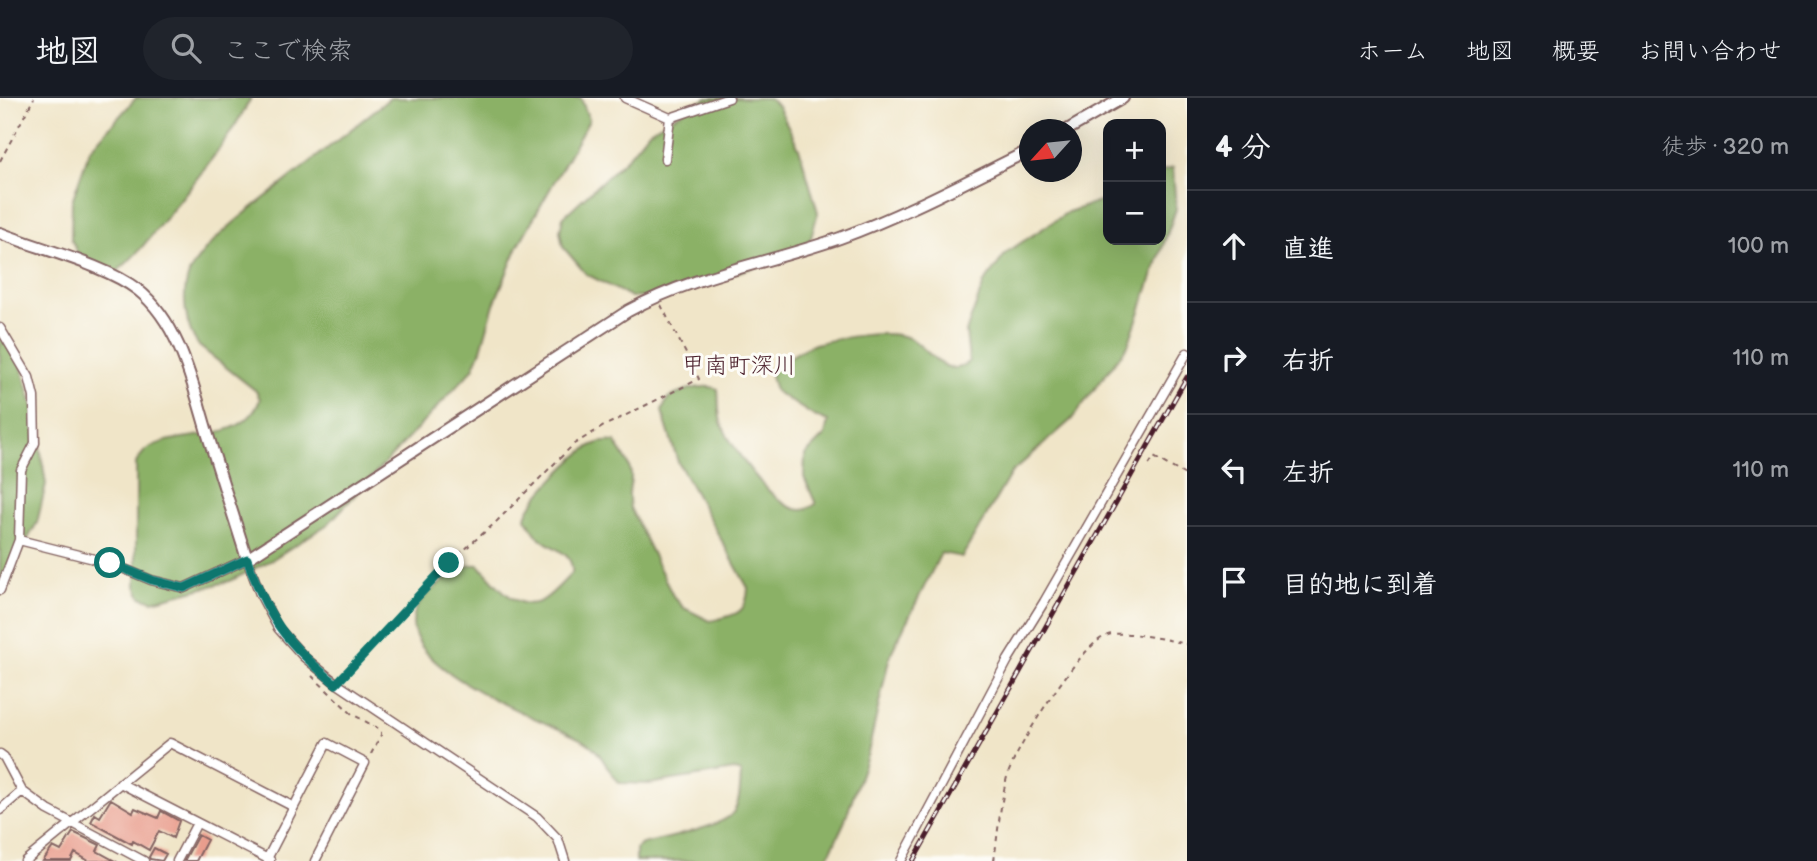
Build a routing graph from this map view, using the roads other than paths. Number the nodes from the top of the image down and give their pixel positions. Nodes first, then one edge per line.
1 (625, 98) edge
2 (729, 98) edge
3 (1123, 98) edge
4 (670, 118) junction
5 (1082, 121) edge
6 (1019, 155) edge
7 (665, 159) dead end
8 (0, 233) edge
9 (0, 328) edge
10 (1187, 353) edge
11 (19, 540) junction
12 (247, 559) junction
13 (0, 590) edge
14 (0, 754) edge
15 (120, 783) junction
16 (22, 791) junction
17 (294, 807) junction
18 (0, 810) edge
19 (197, 823) junction
20 (72, 824) junction
21 (270, 860) edge
22 (25, 861) edge
23 (144, 861) edge
24 (177, 861) edge
25 (314, 861) edge
26 (565, 861) edge
27 (901, 861) edge

1 - 4 street
2 - 4 street
3 - 5 street
4 - 7 street
6 - 12 street
8 - 12 street
9 - 11 street
10 - 27 street
11 - 12 street
11 - 13 street
12 - 26 street
14 - 16 street
15 - 17 street
15 - 19 street
15 - 20 street
16 - 18 street
16 - 20 street
17 - 21 street
17 - 25 street
19 - 21 street
19 - 24 street
20 - 22 street
20 - 23 street

